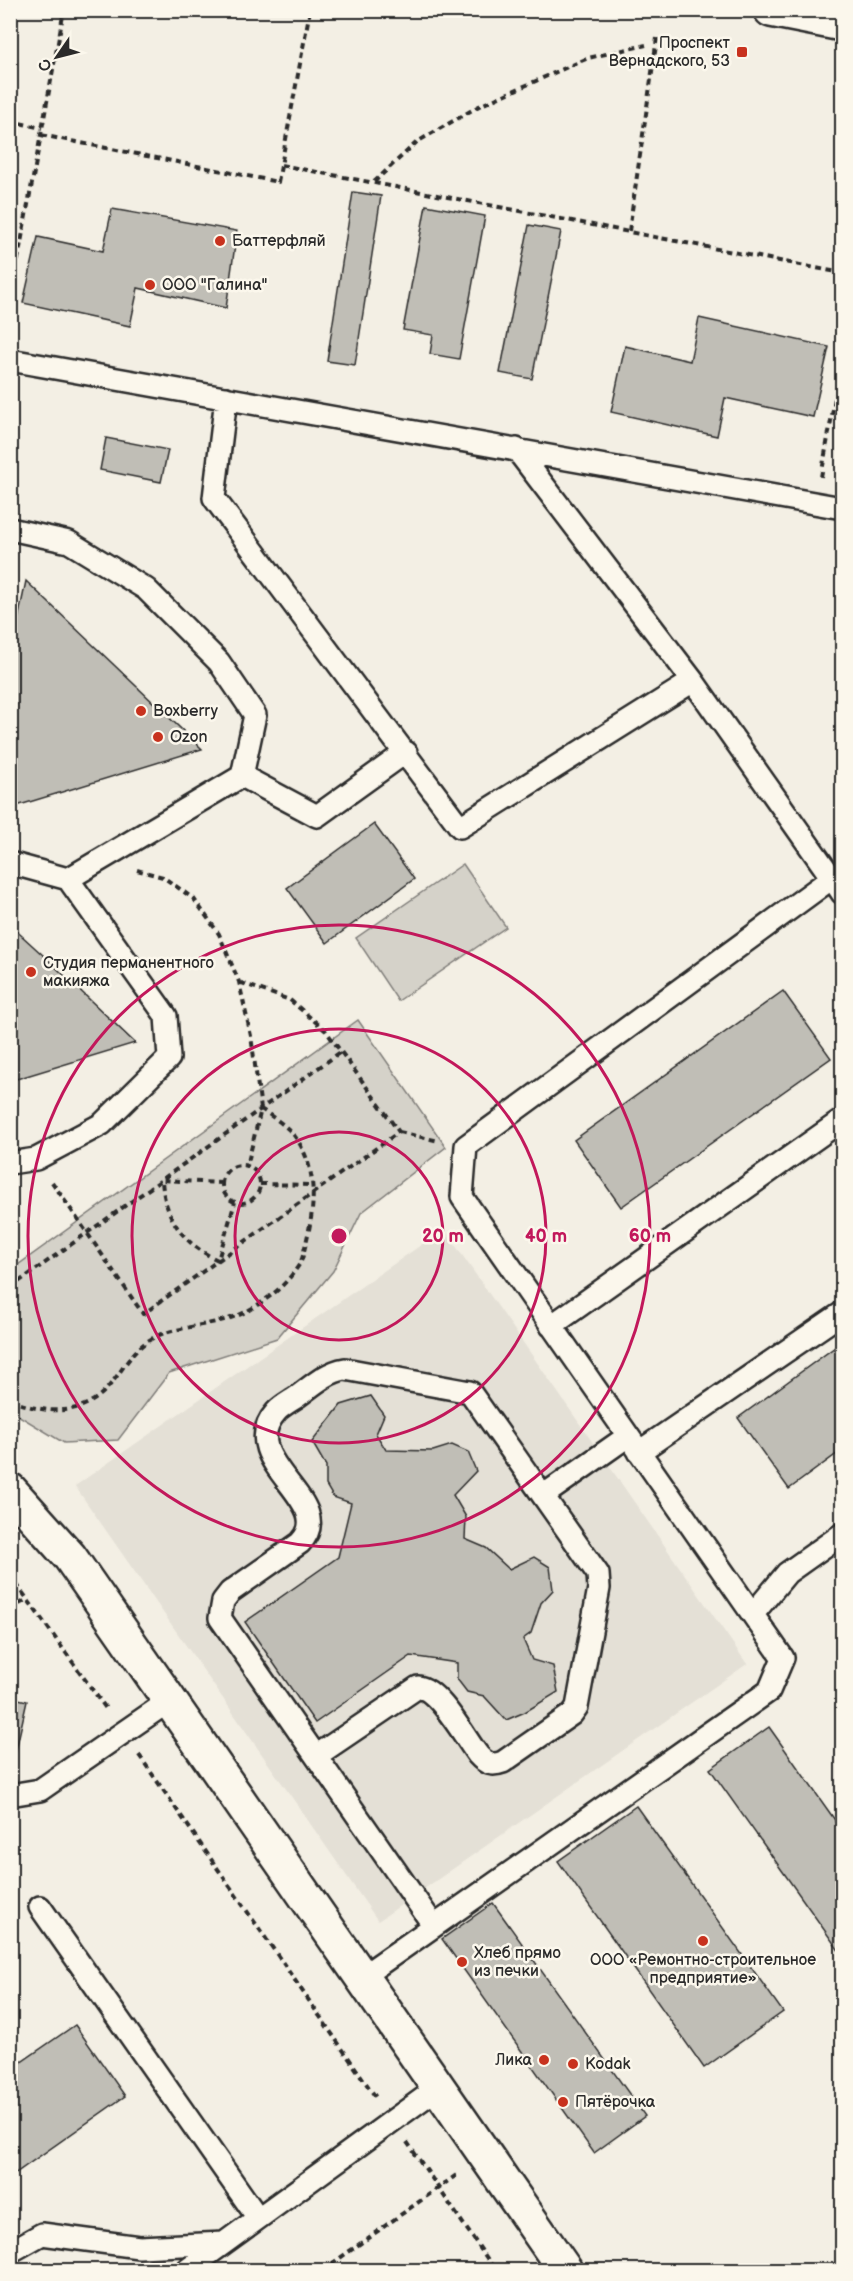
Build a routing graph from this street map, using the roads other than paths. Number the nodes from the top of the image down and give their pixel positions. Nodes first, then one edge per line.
1 (771, 10) edge
2 (843, 24) edge
3 (10, 360) edge
4 (226, 398) junction
5 (516, 449) junction
6 (843, 508) edge
7 (10, 529) edge
8 (693, 681) junction
9 (406, 752) junction
10 (242, 776) junction
11 (10, 862) edge
12 (68, 879) junction
13 (839, 884) edge
14 (843, 1120) edge
15 (10, 1163) edge
16 (843, 1313) edge
17 (551, 1326) junction
18 (634, 1444) junction
19 (10, 1490) edge
20 (544, 1495) junction
21 (843, 1534) edge
22 (753, 1614) junction
23 (169, 1701) junction
24 (316, 1756) junction
25 (10, 1795) edge
26 (40, 1907) dead end
27 (434, 1926) junction
28 (363, 1976) junction
29 (439, 2087) junction
30 (258, 2218) junction
31 (224, 2243) junction
32 (10, 2252) edge
33 (187, 2271) edge
34 (565, 2271) edge

1 - 2 street
3 - 4 lane
4 - 5 lane
4 - 9 lane
5 - 6 lane
5 - 8 lane
7 - 10 lane
8 - 9 lane
8 - 13 lane
9 - 10 lane
10 - 12 lane
11 - 12 lane
12 - 15 lane
13 - 17 lane
14 - 17 lane
16 - 18 lane
17 - 18 lane
18 - 20 lane
18 - 22 lane
19 - 23 street
20 - 24 lane
20 - 24 lane
21 - 22 lane
22 - 27 lane
23 - 25 lane
23 - 28 street
24 - 27 lane
26 - 30 lane
27 - 28 lane
28 - 29 street
29 - 30 lane
29 - 34 street
30 - 31 lane
31 - 32 lane
31 - 33 lane

